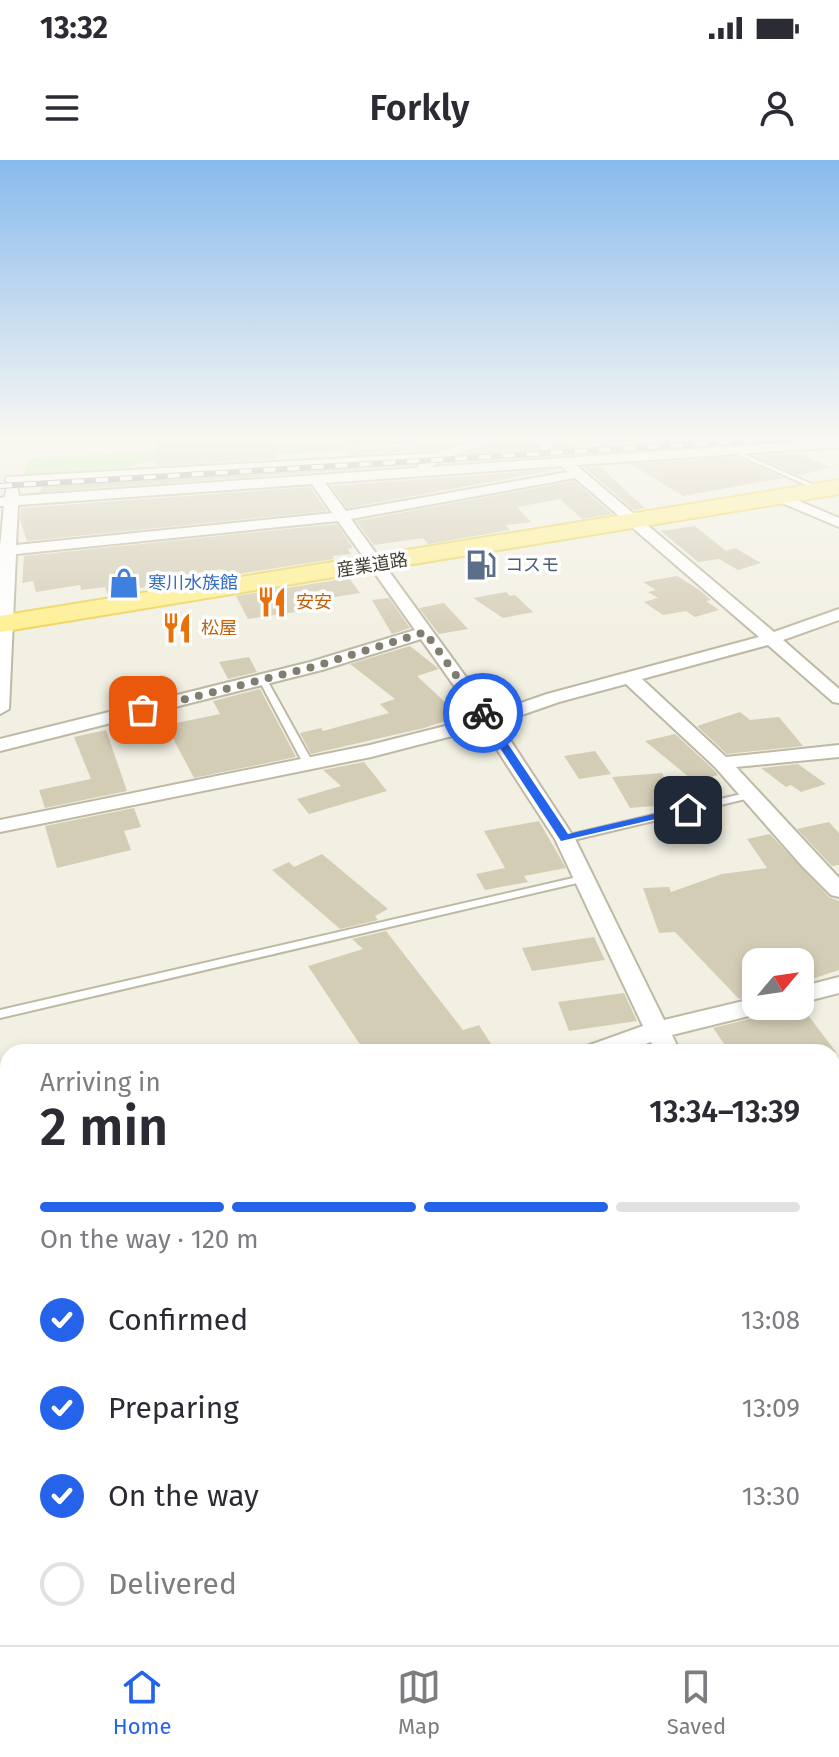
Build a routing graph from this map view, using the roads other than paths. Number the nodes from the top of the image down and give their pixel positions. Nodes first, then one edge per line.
1 (5, 508) edge
2 (336, 508) edge
3 (385, 508) edge
4 (619, 508) edge
5 (714, 508) edge
6 (806, 508) edge
7 (342, 516) junction
8 (635, 522) junction
9 (839, 523) edge
10 (5, 550) edge
11 (378, 564) junction
12 (839, 614) edge
13 (3, 624) edge
14 (425, 632) junction
15 (770, 639) junction
16 (629, 677) junction
17 (263, 680) junction
18 (839, 698) edge
19 (0, 709) edge
20 (488, 721) junction
21 (0, 745) edge
22 (839, 751) edge
23 (308, 763) junction
24 (722, 763) junction
25 (750, 795) junction
26 (0, 826) edge
27 (565, 839) junction
28 (586, 878) junction
29 (839, 890) edge
30 (839, 985) edge
31 (814, 991) edge
32 (742, 1011) edge
33 (0, 1014) edge
34 (663, 1041) edge

1 - 10 street
2 - 7 street
3 - 7 street
4 - 8 street
5 - 8 main road, 産業道路
6 - 9 street
7 - 10 street
7 - 11 street
8 - 11 main road, 産業道路
8 - 15 street
10 - 13 street
11 - 13 main road, 産業道路
11 - 14 street
12 - 15 street
13 - 19 street
14 - 17 street
14 - 20 street
15 - 16 street
15 - 18 street
16 - 20 street
16 - 24 street
17 - 21 street
17 - 23 lane
20 - 23 street
20 - 27 street
22 - 24 street
23 - 26 street
24 - 25 street
25 - 27 lane
25 - 29 street
27 - 28 street
28 - 33 lane
28 - 34 street
30 - 31 street
32 - 34 street

